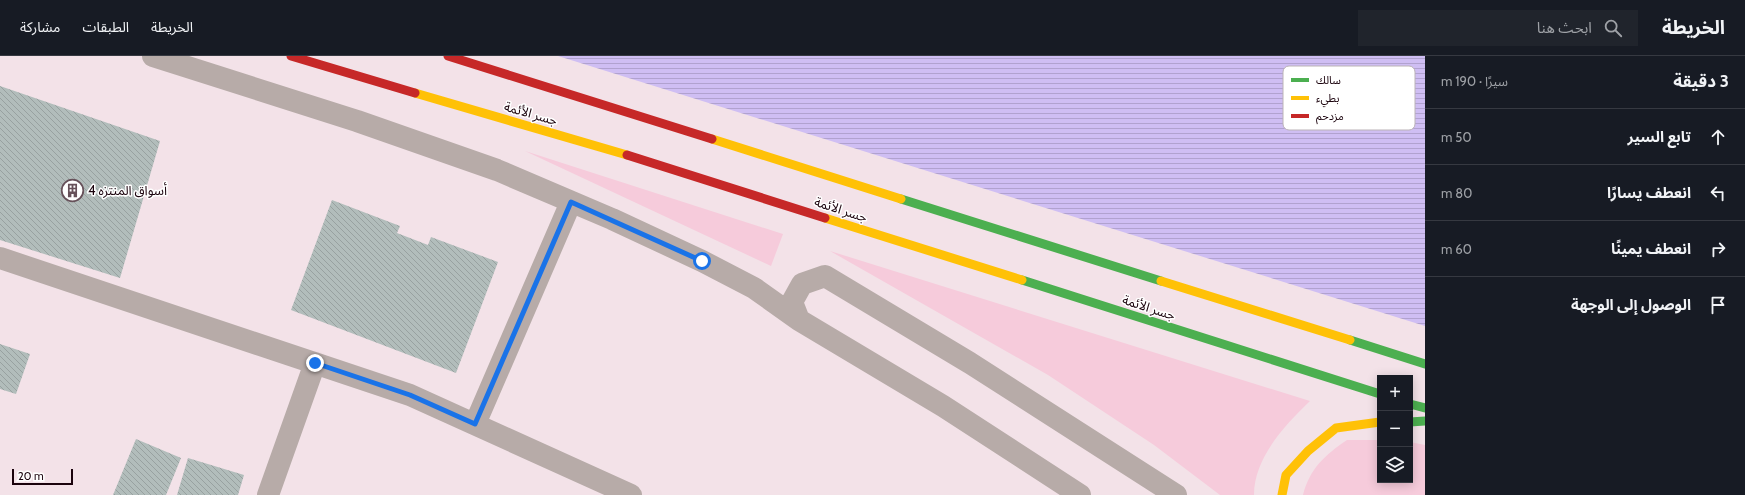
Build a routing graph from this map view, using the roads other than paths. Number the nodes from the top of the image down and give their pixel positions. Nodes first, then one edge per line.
1 (153, 56) edge
2 (291, 56) edge
3 (448, 56) edge
4 (571, 202) junction
5 (0, 258) edge
6 (799, 320) junction
7 (315, 363) junction
8 (1425, 364) edge
9 (1377, 393) edge
10 (1413, 405) edge
11 (1425, 408) edge
12 (1425, 421) edge
13 (1377, 422) edge
14 (1413, 422) edge
15 (475, 424) junction
16 (268, 495) edge
17 (631, 495) edge
18 (1080, 495) edge
19 (1176, 495) edge
20 (1282, 495) edge

1 - 4 street
2 - 9 main road, جسر الأئمة
3 - 8 main road, جسر الأئمة
4 - 6 street
4 - 15 street
5 - 7 street
6 - 18 street
6 - 19 street
7 - 15 street
7 - 16 street
10 - 11 main road
12 - 14 main road
13 - 20 main road
15 - 17 street

